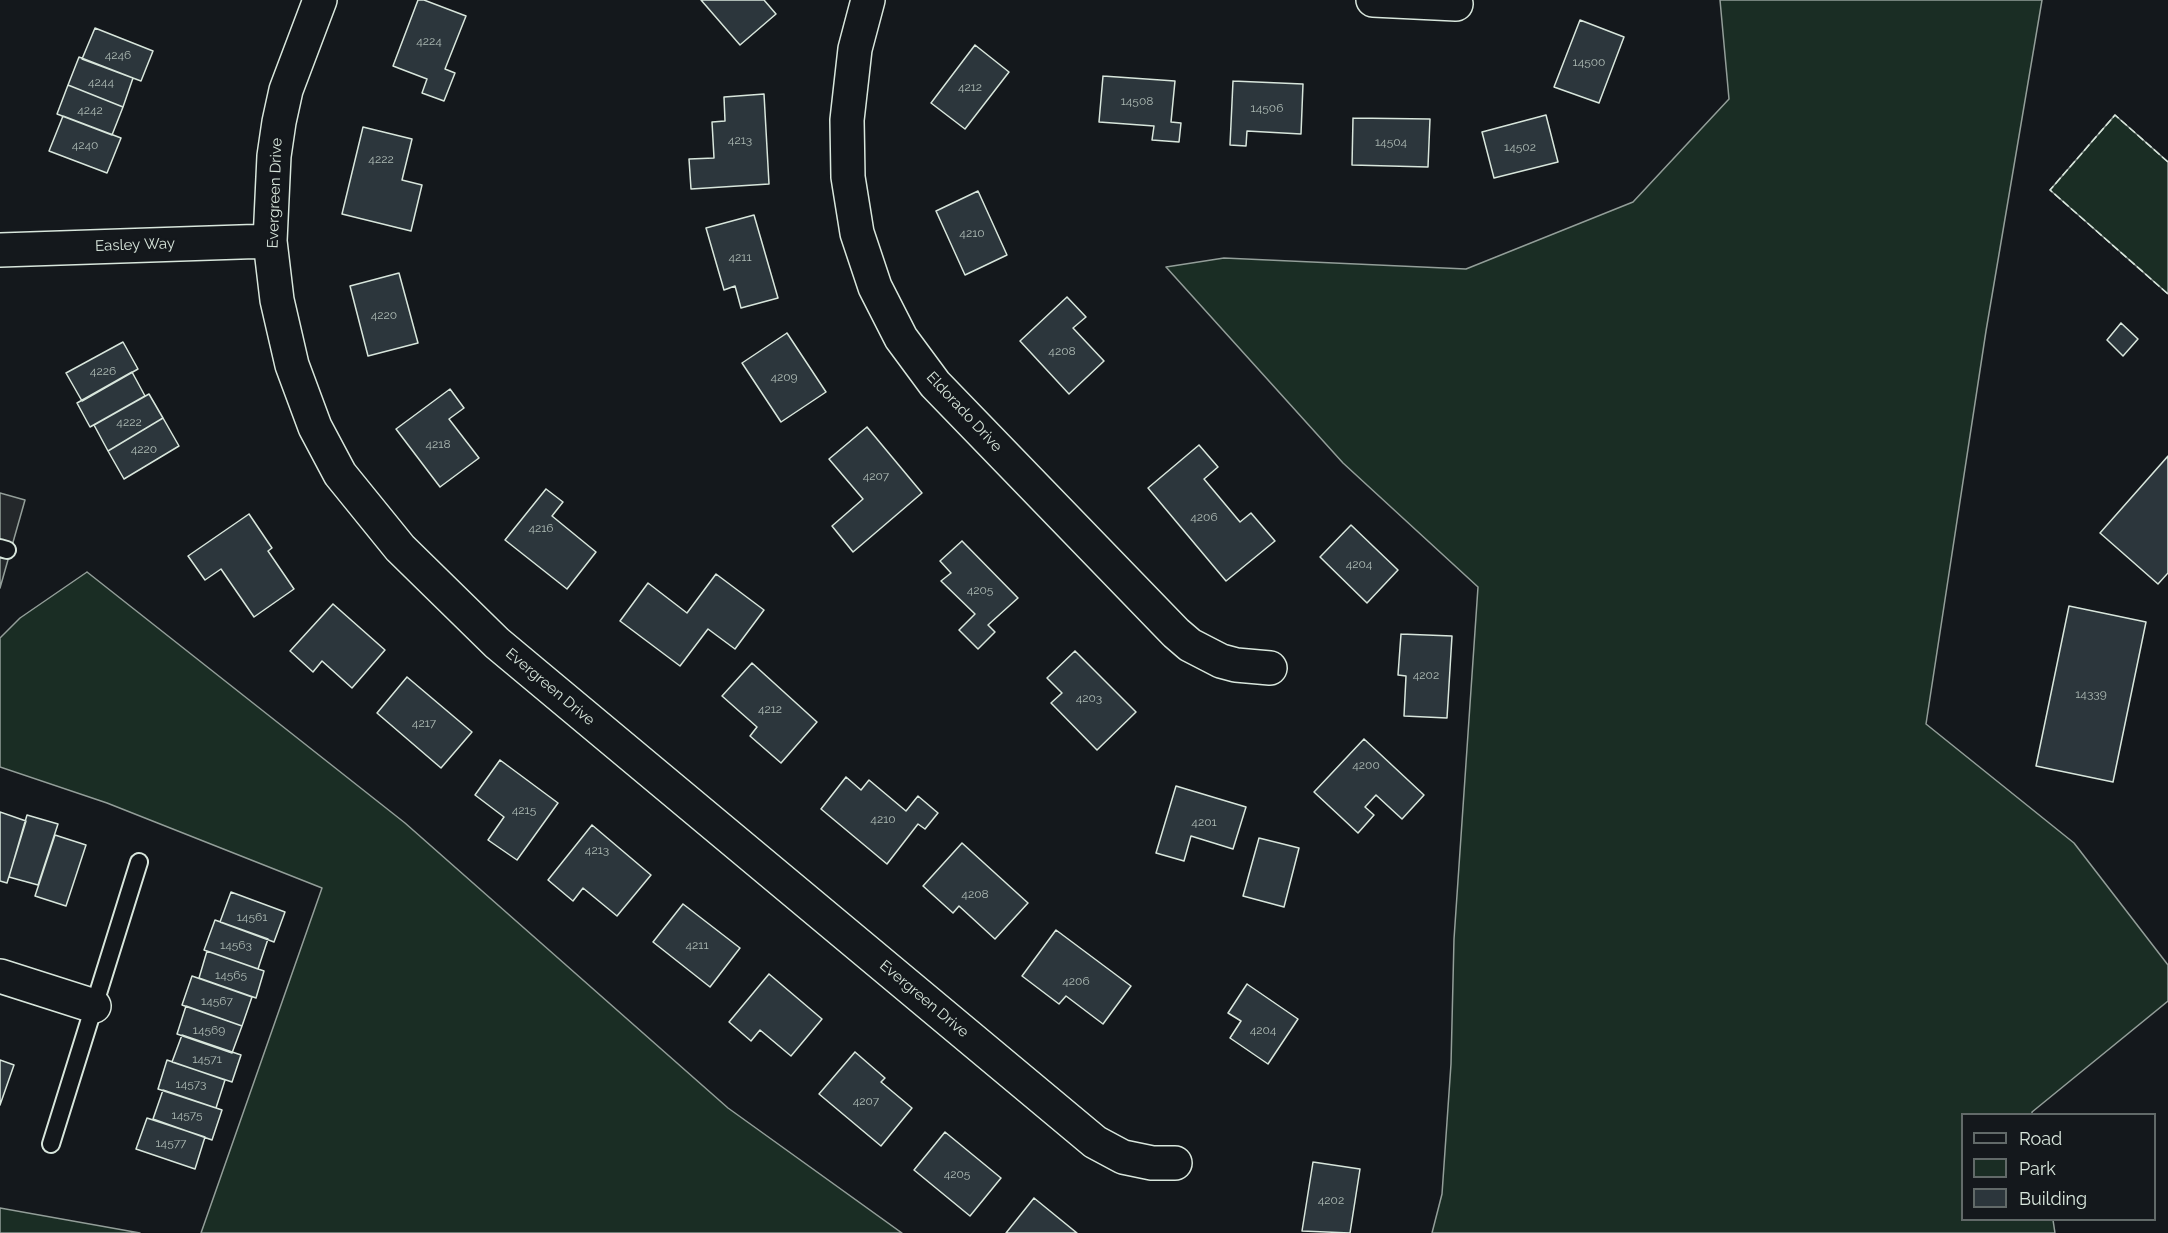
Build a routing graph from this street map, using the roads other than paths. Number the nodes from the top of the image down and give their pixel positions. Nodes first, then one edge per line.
1 (320, 0) edge
2 (867, 0) edge
3 (1373, 0) edge
4 (1456, 4) dead end
5 (270, 241) junction
6 (0, 250) edge
7 (1270, 668) dead end
8 (139, 862) dead end
9 (0, 976) edge
10 (94, 1006) junction
11 (51, 1144) dead end
12 (1175, 1163) dead end

1 - 5 street, Evergreen Drive
2 - 7 street, Eldorado Drive
3 - 4 street
5 - 6 street, Easley Way
5 - 12 street, Evergreen Drive
8 - 10 lane
9 - 10 street
10 - 11 lane

